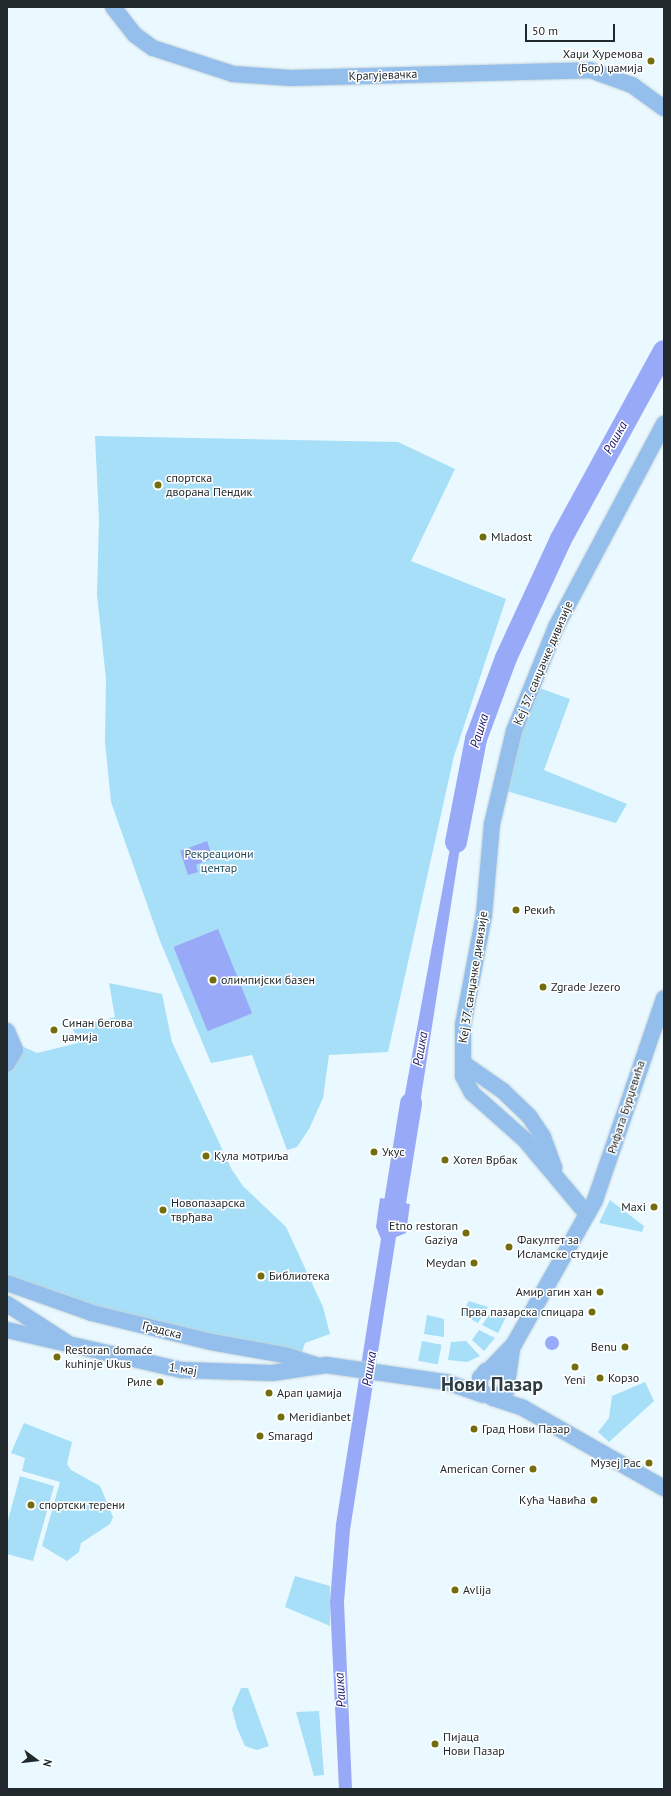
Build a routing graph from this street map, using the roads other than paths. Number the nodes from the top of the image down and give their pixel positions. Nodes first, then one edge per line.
1 (114, 9) edge
2 (664, 108) edge
3 (664, 424) edge
4 (664, 998) edge
5 (11, 1037) edge
6 (463, 1063) junction
7 (7, 1064) edge
8 (556, 1173) junction
9 (587, 1214) junction
10 (10, 1288) edge
11 (7, 1304) edge
12 (7, 1330) edge
13 (514, 1344) junction
14 (71, 1346) junction
15 (319, 1366) junction
16 (486, 1372) junction
17 (507, 1381) junction
18 (446, 1382) junction
19 (488, 1396) junction
20 (522, 1408) junction
21 (664, 1488) edge

1 - 2 street, Крагујевачка
3 - 6 street, Кеј 37. санџачке дивизије
4 - 9 street, Рифата Бурџевића
5 - 7 street
6 - 8 street, Кеј 37. санџачке дивизије
6 - 8 street
8 - 9 street
9 - 13 street, Рифата Бурџевића
10 - 15 street, Градска
11 - 14 street
12 - 14 street, 1. мај
13 - 16 street, Рифата Бурџевића
13 - 17 street, Рифата Бурџевића
14 - 15 street, 1. мај
15 - 18 street, 1. мај
16 - 17 street
16 - 18 street
16 - 19 street
17 - 19 street
17 - 20 street
18 - 19 street
19 - 20 street
20 - 21 street

